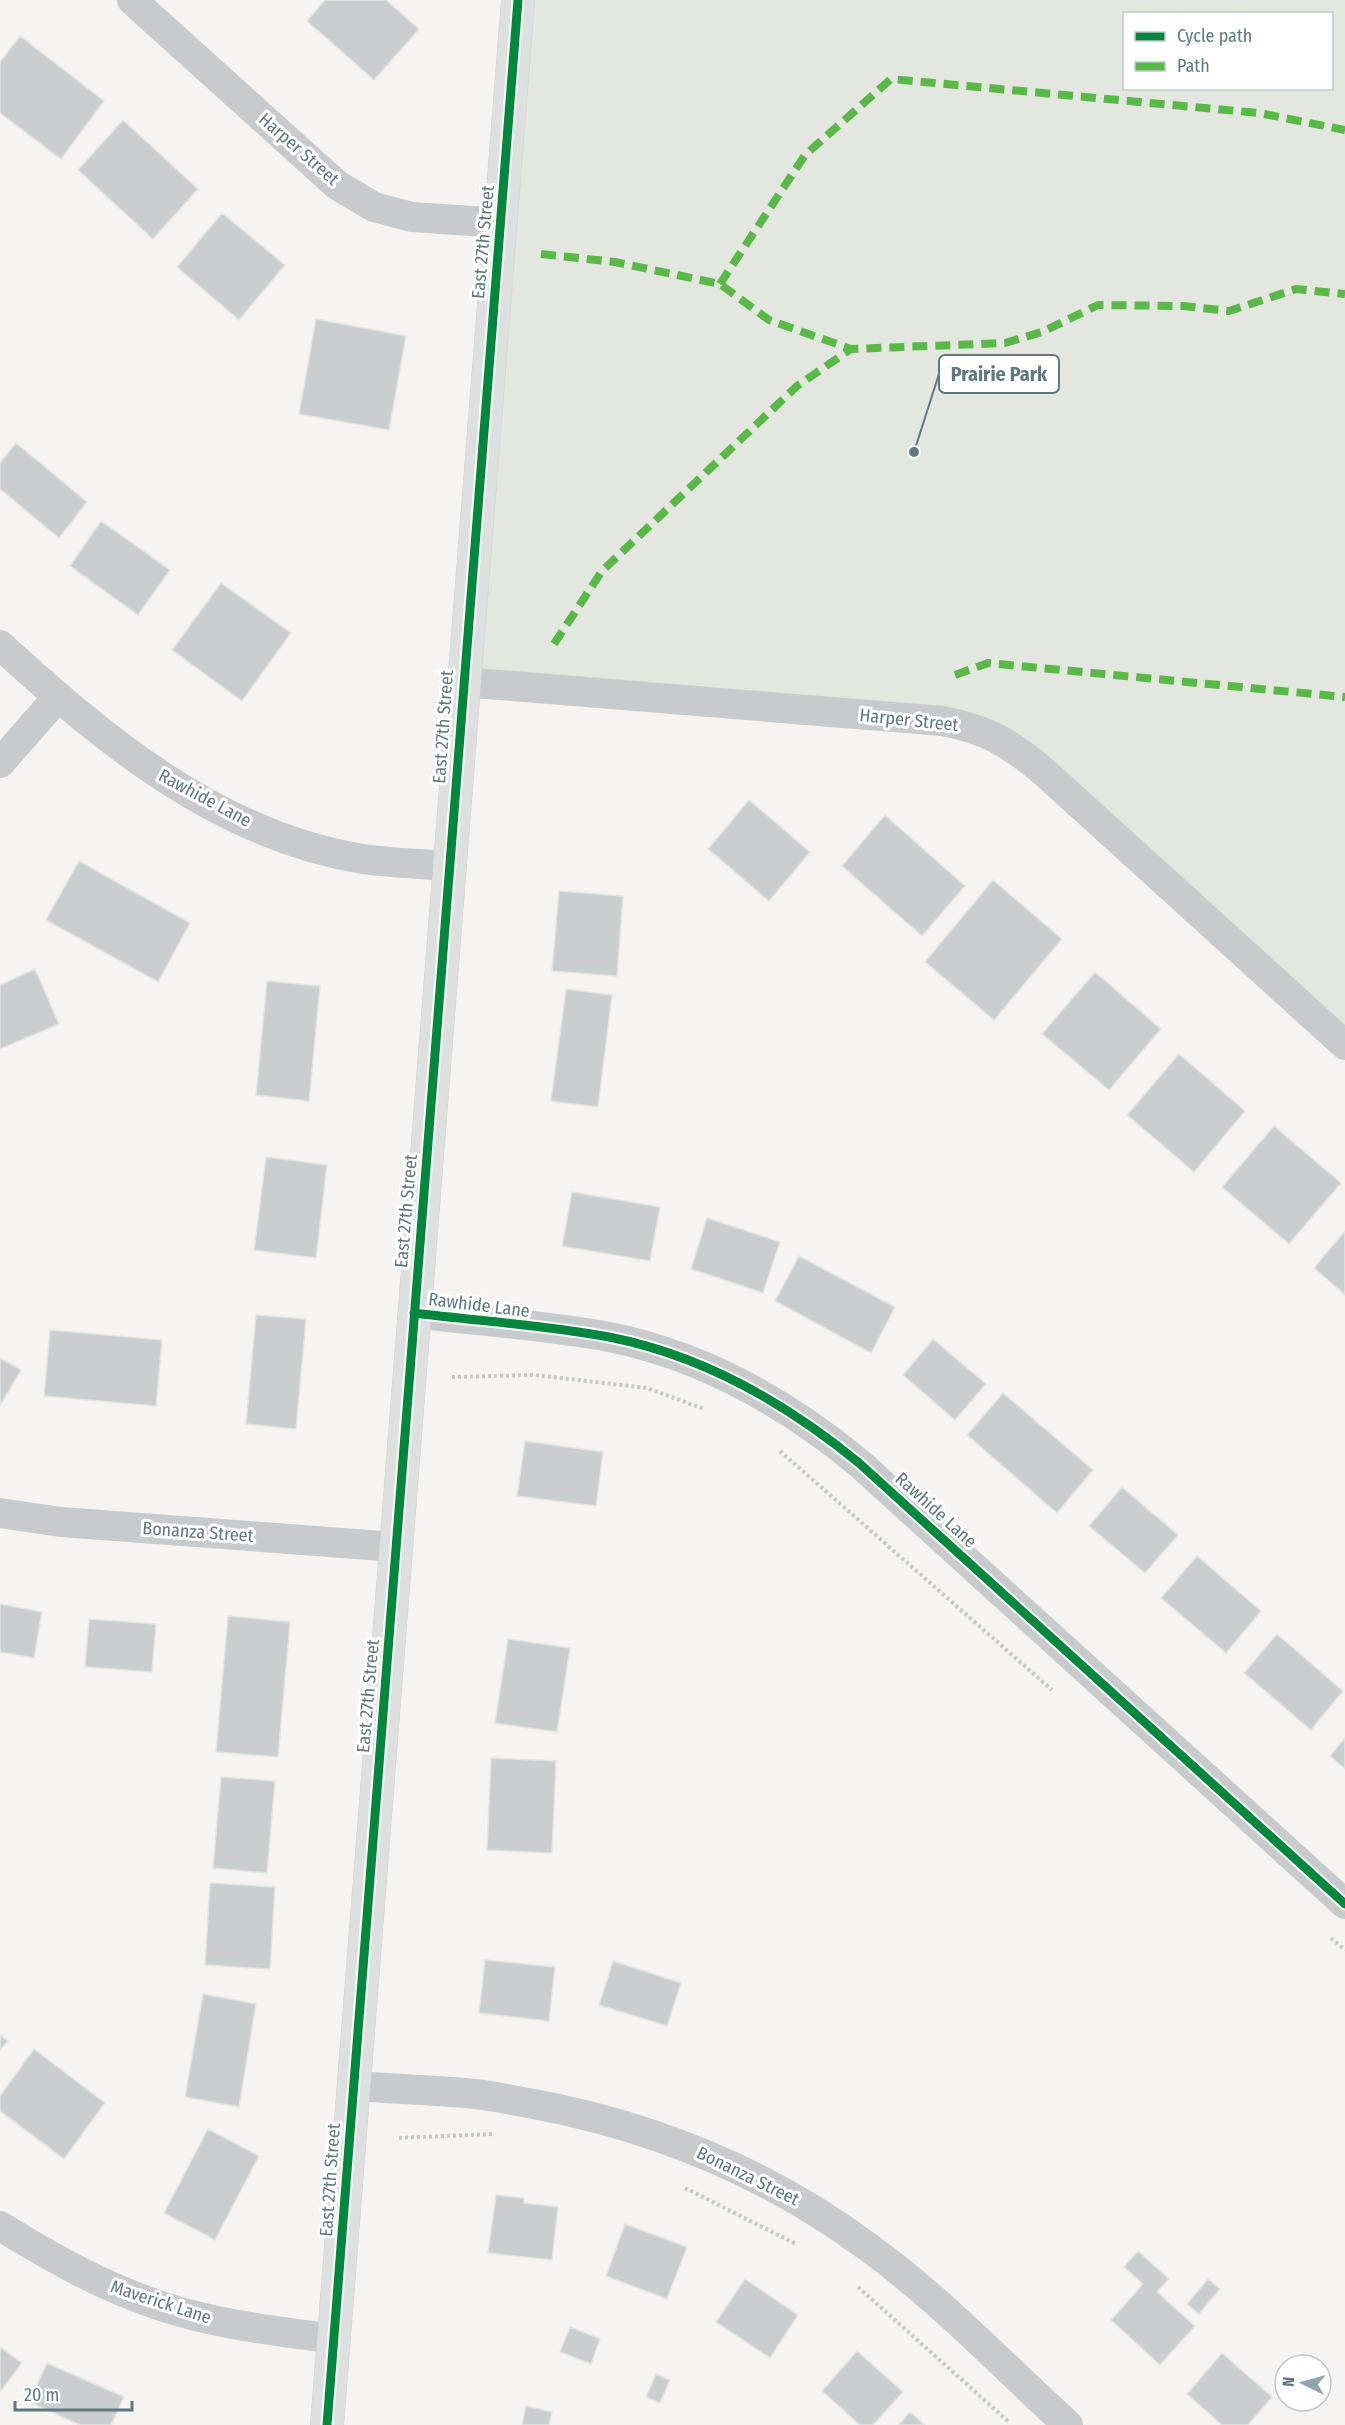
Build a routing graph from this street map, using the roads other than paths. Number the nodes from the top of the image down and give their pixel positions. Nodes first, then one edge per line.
1 (132, 0) edge
2 (518, 0) edge
3 (501, 223) junction
4 (0, 645) edge
5 (463, 682) junction
6 (57, 698) junction
7 (0, 763) edge
8 (449, 866) junction
9 (1345, 1045) edge
10 (414, 1313) junction
11 (0, 1513) edge
12 (396, 1547) junction
13 (1345, 1904) edge
14 (354, 2086) junction
15 (0, 2226) edge
16 (335, 2339) junction
17 (327, 2425) edge
18 (1068, 2425) edge

1 - 3 street, Harper Street
2 - 3 street, East 27th Street
3 - 5 street, East 27th Street
4 - 6 street, Rawhide Lane
5 - 8 street, East 27th Street
5 - 9 street, Harper Street
6 - 7 street
6 - 8 street, Rawhide Lane
8 - 10 street, East 27th Street
10 - 12 street, East 27th Street
10 - 13 street, Rawhide Lane
11 - 12 street, Bonanza Street
12 - 14 street, East 27th Street
14 - 16 street, East 27th Street
14 - 18 street, Bonanza Street
15 - 16 street, Maverick Lane
16 - 17 street, East 27th Street

